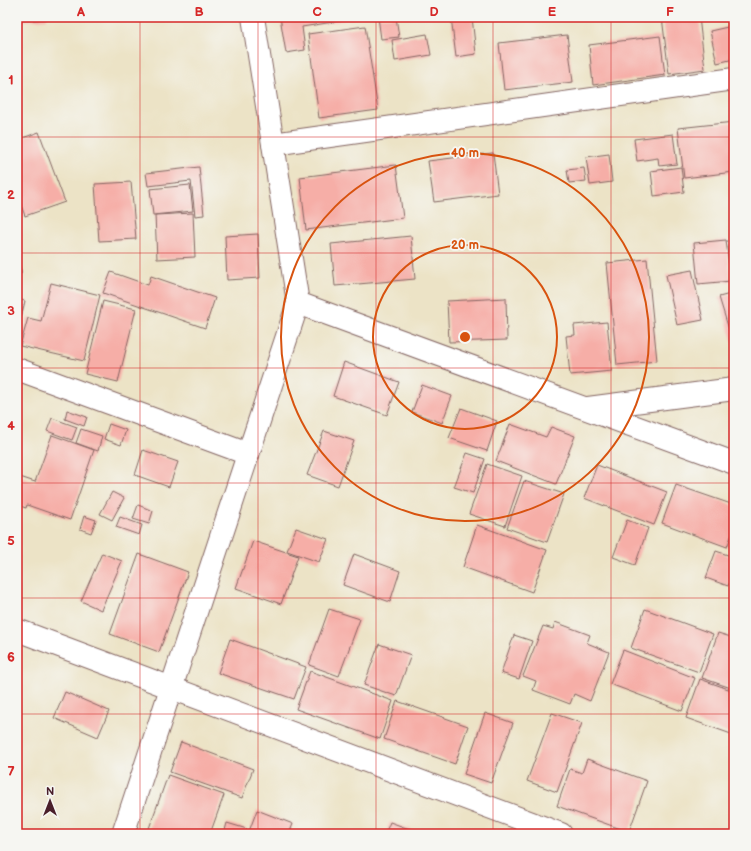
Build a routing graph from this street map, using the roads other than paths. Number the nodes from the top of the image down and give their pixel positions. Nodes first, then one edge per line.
1 (253, 17) edge
2 (734, 79) edge
3 (273, 144) junction
4 (298, 303) junction
5 (17, 369) edge
6 (734, 389) edge
7 (585, 408) junction
8 (248, 454) junction
9 (734, 463) edge
10 (17, 630) edge
11 (171, 688) junction
12 (123, 834) edge
13 (561, 834) edge

1 - 3 street
2 - 3 street
3 - 4 street
4 - 7 street
4 - 8 street
5 - 8 street
6 - 7 street
7 - 9 street
8 - 11 street
10 - 11 street
11 - 12 street
11 - 13 street

